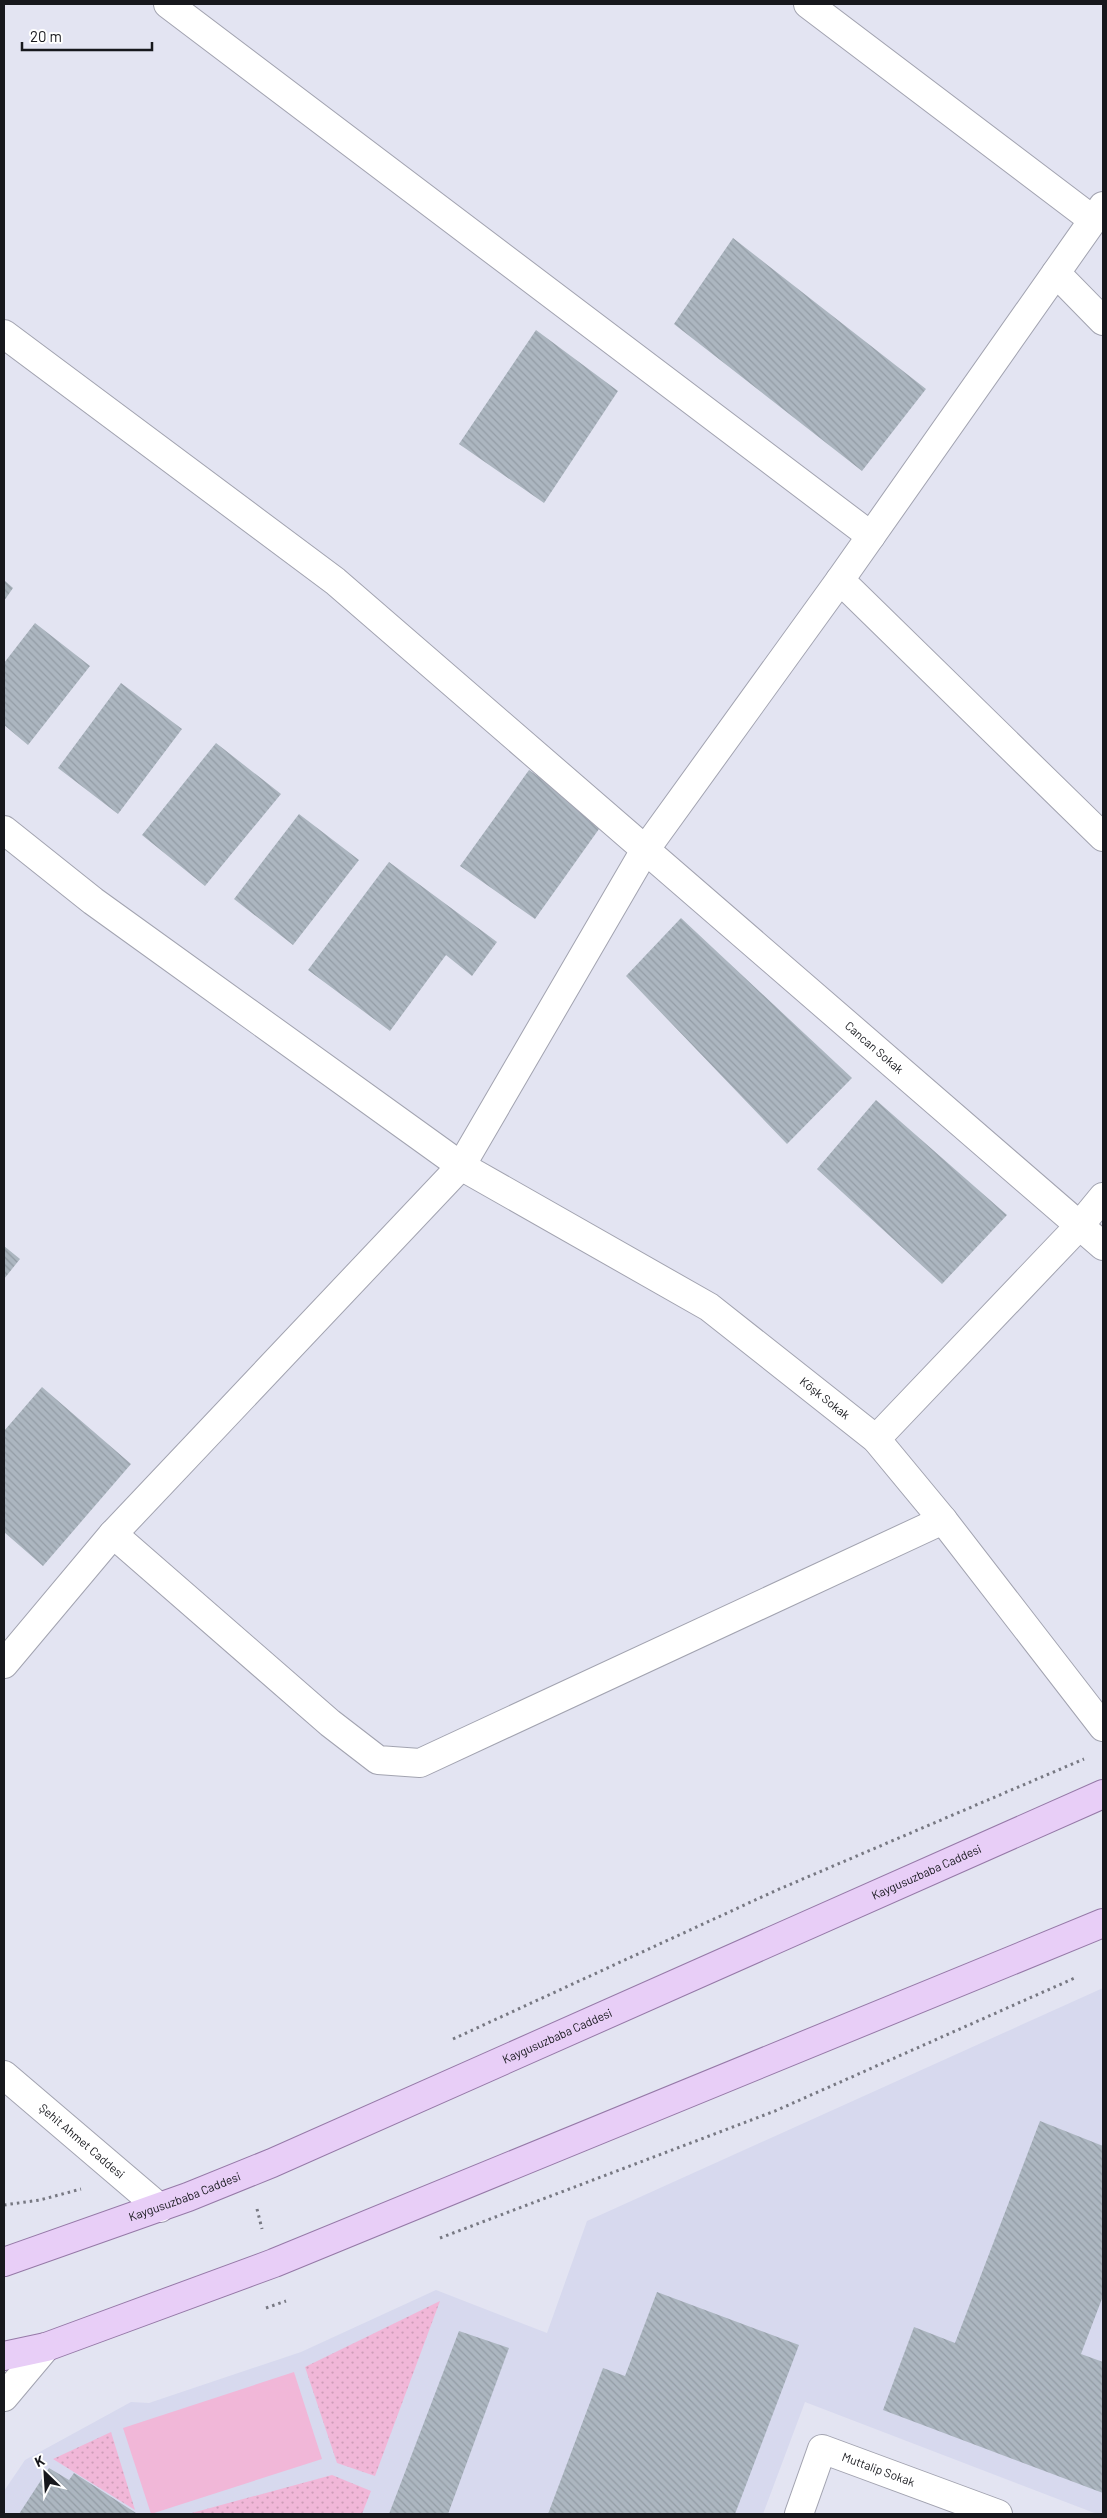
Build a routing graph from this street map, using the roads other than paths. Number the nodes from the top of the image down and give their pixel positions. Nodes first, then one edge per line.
1 (168, 4) edge
2 (808, 4) edge
3 (1098, 213) edge
4 (1056, 273) junction
5 (1103, 321) edge
6 (4, 334) edge
7 (871, 536) junction
8 (840, 580) junction
9 (4, 830) edge
10 (1103, 837) edge
11 (645, 850) junction
12 (461, 1166) junction
13 (1103, 1197) edge
14 (1080, 1225) junction
15 (1103, 1246) edge
16 (876, 1440) junction
17 (943, 1520) junction
18 (113, 1534) junction
19 (4, 1664) edge
20 (1103, 1727) edge
21 (1103, 1794) edge
22 (1103, 1923) edge
23 (4, 2075) edge
24 (160, 2208) junction
25 (4, 2262) edge
26 (46, 2347) junction
27 (4, 2356) edge
28 (4, 2397) edge
29 (798, 2514) edge
30 (998, 2514) edge

1 - 7 street
2 - 3 street
3 - 4 street
4 - 5 street
4 - 7 street
6 - 11 street, Cancan Sokak
7 - 8 street
8 - 10 street
8 - 11 street
9 - 12 street, Köşk Sokak
11 - 12 street
11 - 14 street, Cancan Sokak
12 - 16 street, Köşk Sokak
12 - 18 street
13 - 14 street
14 - 15 street, Cancan Sokak
14 - 16 street
16 - 17 street, Köşk Sokak
17 - 18 street
17 - 20 street, Köşk Sokak
18 - 19 street
21 - 24 main road, Kaygusuzbaba Caddesi
22 - 26 main road
23 - 24 street, Şehit Ahmet Caddesi
24 - 25 main road, Kaygusuzbaba Caddesi
26 - 27 main road
26 - 28 street
29 - 30 street, Muttalip Sokak

